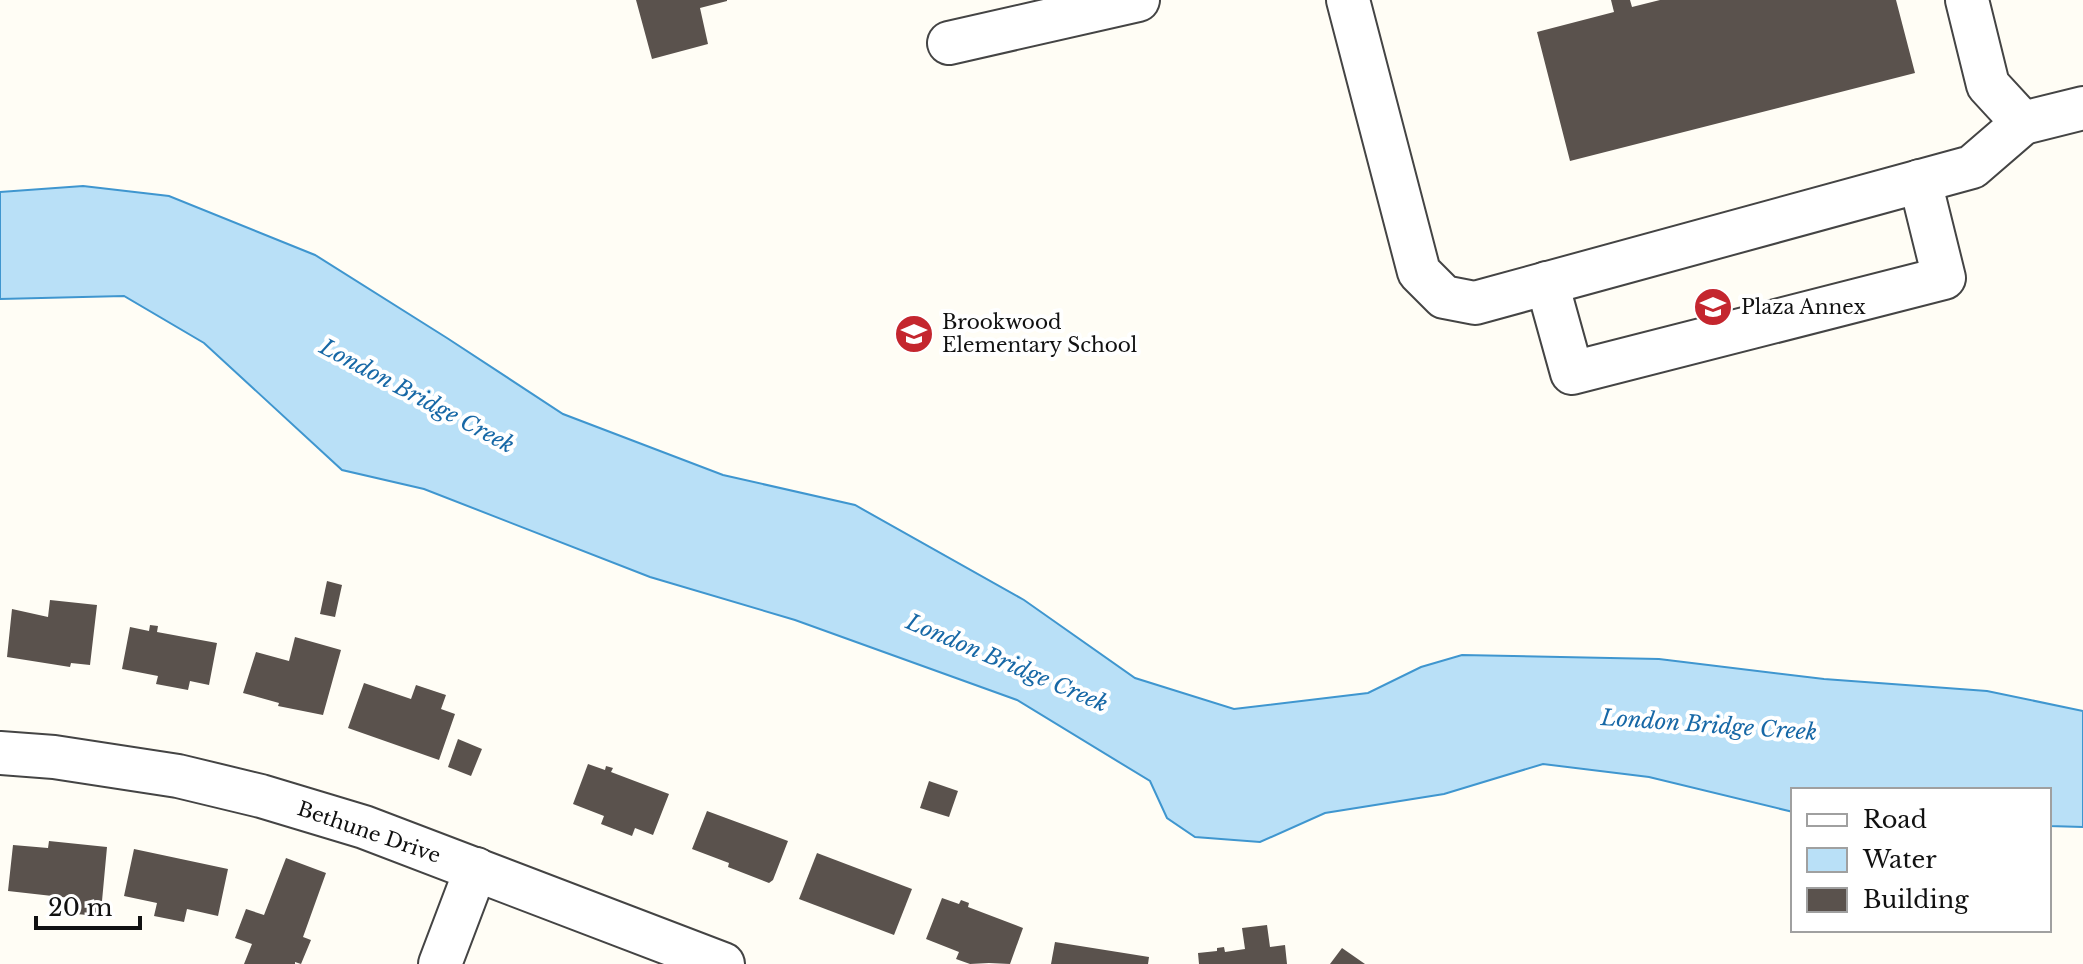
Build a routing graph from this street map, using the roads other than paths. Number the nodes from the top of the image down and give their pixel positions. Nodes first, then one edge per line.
1 (1138, 0) edge
2 (1348, 0) edge
3 (1967, 0) edge
4 (949, 43) dead end
5 (2083, 108) edge
6 (2023, 123) junction
7 (1920, 181) junction
8 (1547, 283) junction
9 (0, 753) edge
10 (476, 869) junction
11 (440, 964) edge
12 (723, 964) edge

1 - 4 street
2 - 8 street
3 - 6 street
5 - 6 street
6 - 7 street
7 - 8 street
7 - 8 street
9 - 10 street, Bethune Drive
10 - 11 street
10 - 12 street, Bethune Drive

